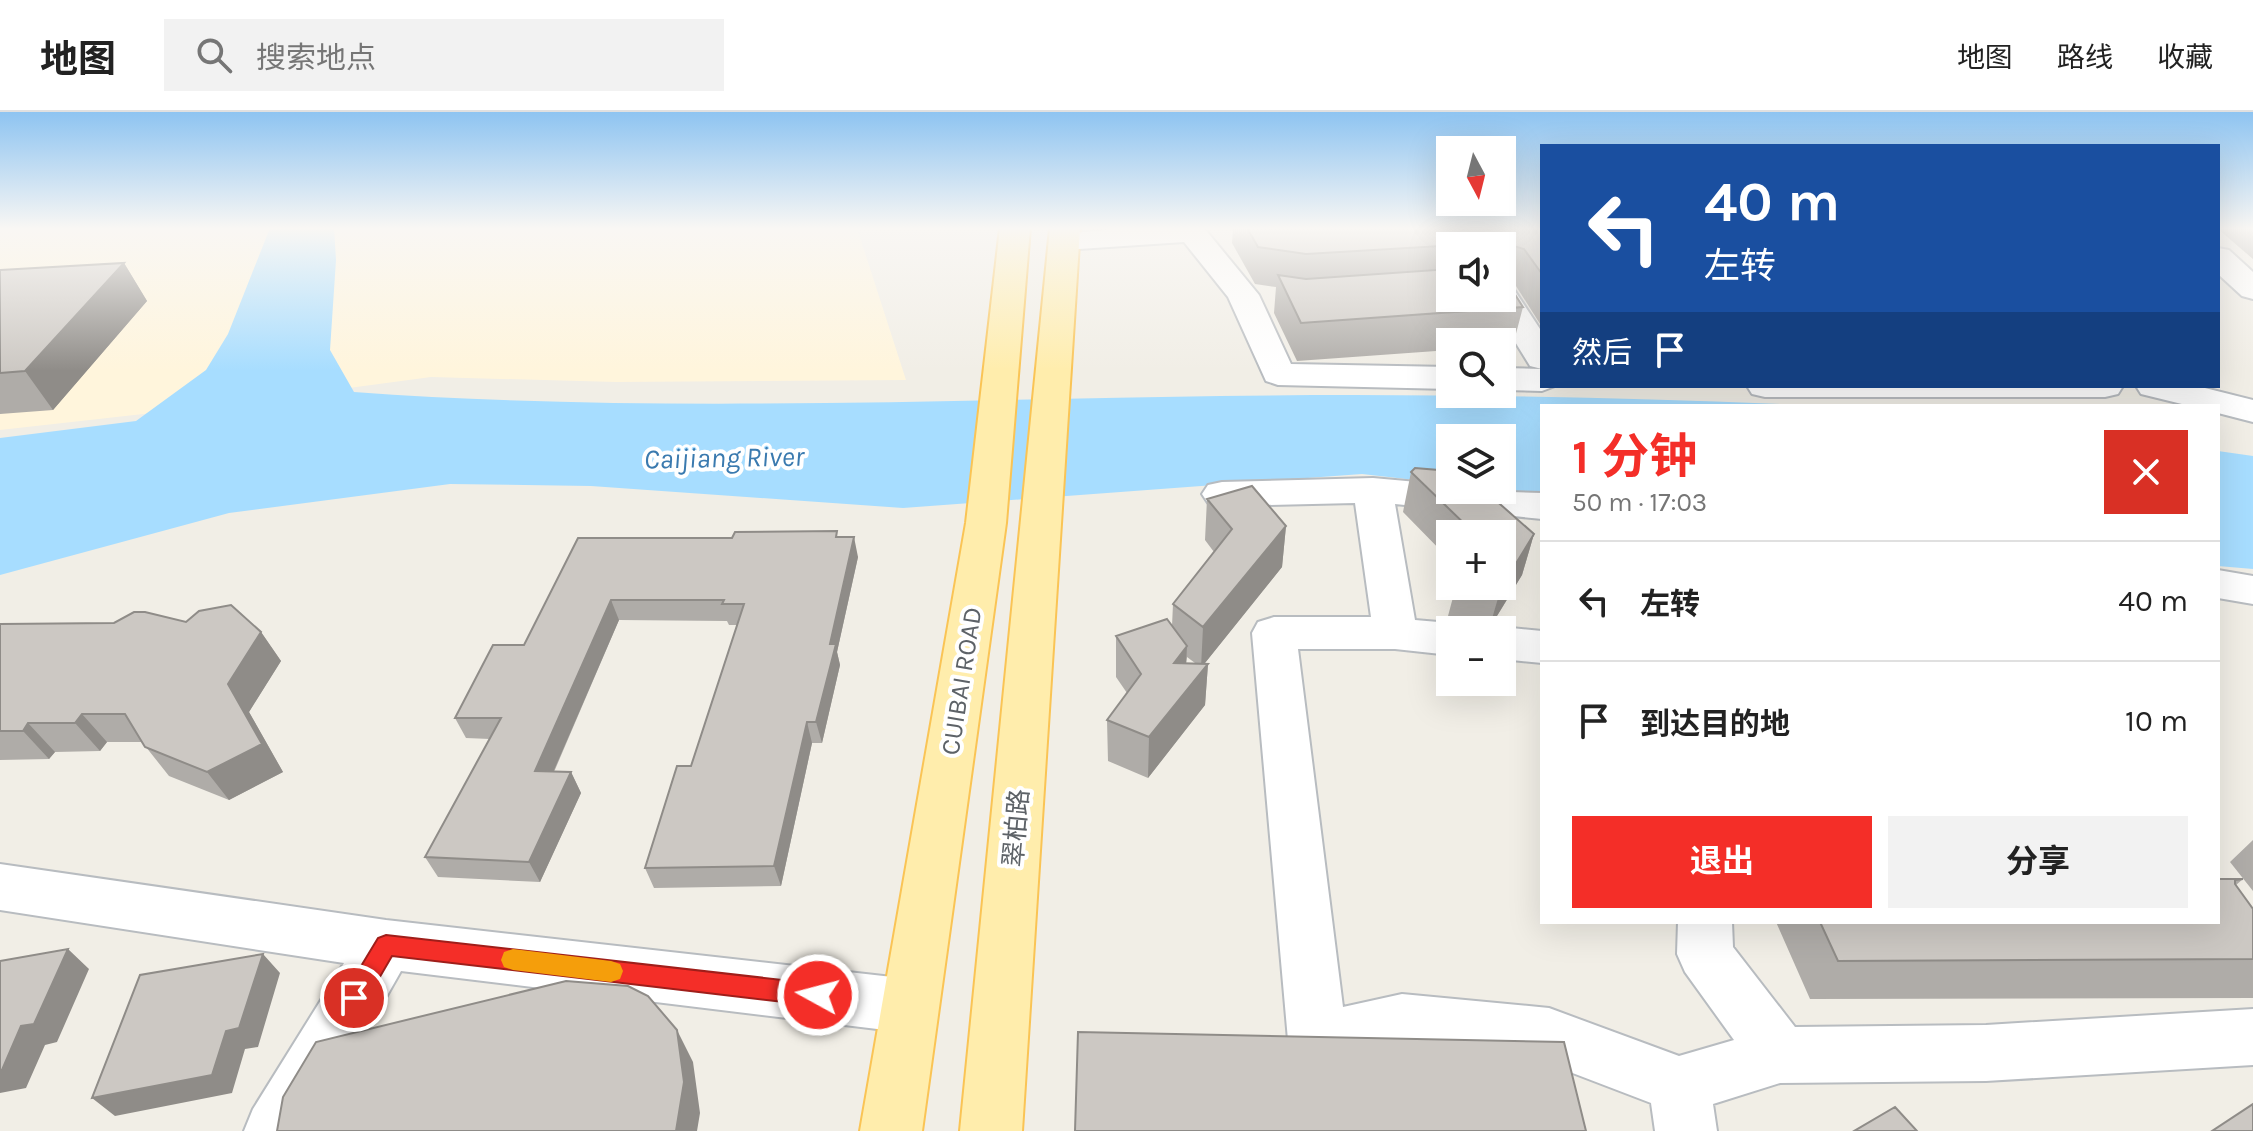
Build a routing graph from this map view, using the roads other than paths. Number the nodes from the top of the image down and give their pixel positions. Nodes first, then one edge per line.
1 (1010, 276) edge
2 (1060, 276) edge
3 (1235, 276) edge
4 (2237, 276) edge
5 (2253, 291) edge
6 (2220, 296) edge
7 (1516, 299) edge
8 (1540, 300) edge
9 (1510, 312) edge
10 (1540, 356) edge
11 (1436, 378) edge
12 (1516, 379) edge
13 (1540, 380) edge
14 (2162, 388) edge
15 (2253, 411) edge
16 (1373, 490) junction
17 (1222, 494) edge
18 (1540, 506) edge
19 (2220, 584) edge
20 (2253, 590) edge
21 (1395, 633) junction
22 (1436, 637) edge
23 (1516, 644) edge
24 (1540, 647) edge
25 (0, 887) edge
26 (1705, 924) edge
27 (386, 945) junction
28 (910, 1006) junction
29 (2253, 1037) edge
30 (1780, 1055) junction
31 (1683, 1108) edge
32 (275, 1131) edge
33 (891, 1131) edge
34 (991, 1131) edge

1 - 28 main road, CUIBAI ROAD
2 - 34 main road, 翠柏路
3 - 11 lane
4 - 5 lane
5 - 6 lane
7 - 8 lane
9 - 10 lane
12 - 13 lane
14 - 15 lane
16 - 17 lane
16 - 18 lane
16 - 21 lane
19 - 20 lane
21 - 22 lane
21 - 31 lane
23 - 24 lane
25 - 27 lane
26 - 30 lane
27 - 28 lane
27 - 32 lane
28 - 33 main road, CUIBAI ROAD
29 - 30 lane
30 - 31 lane

